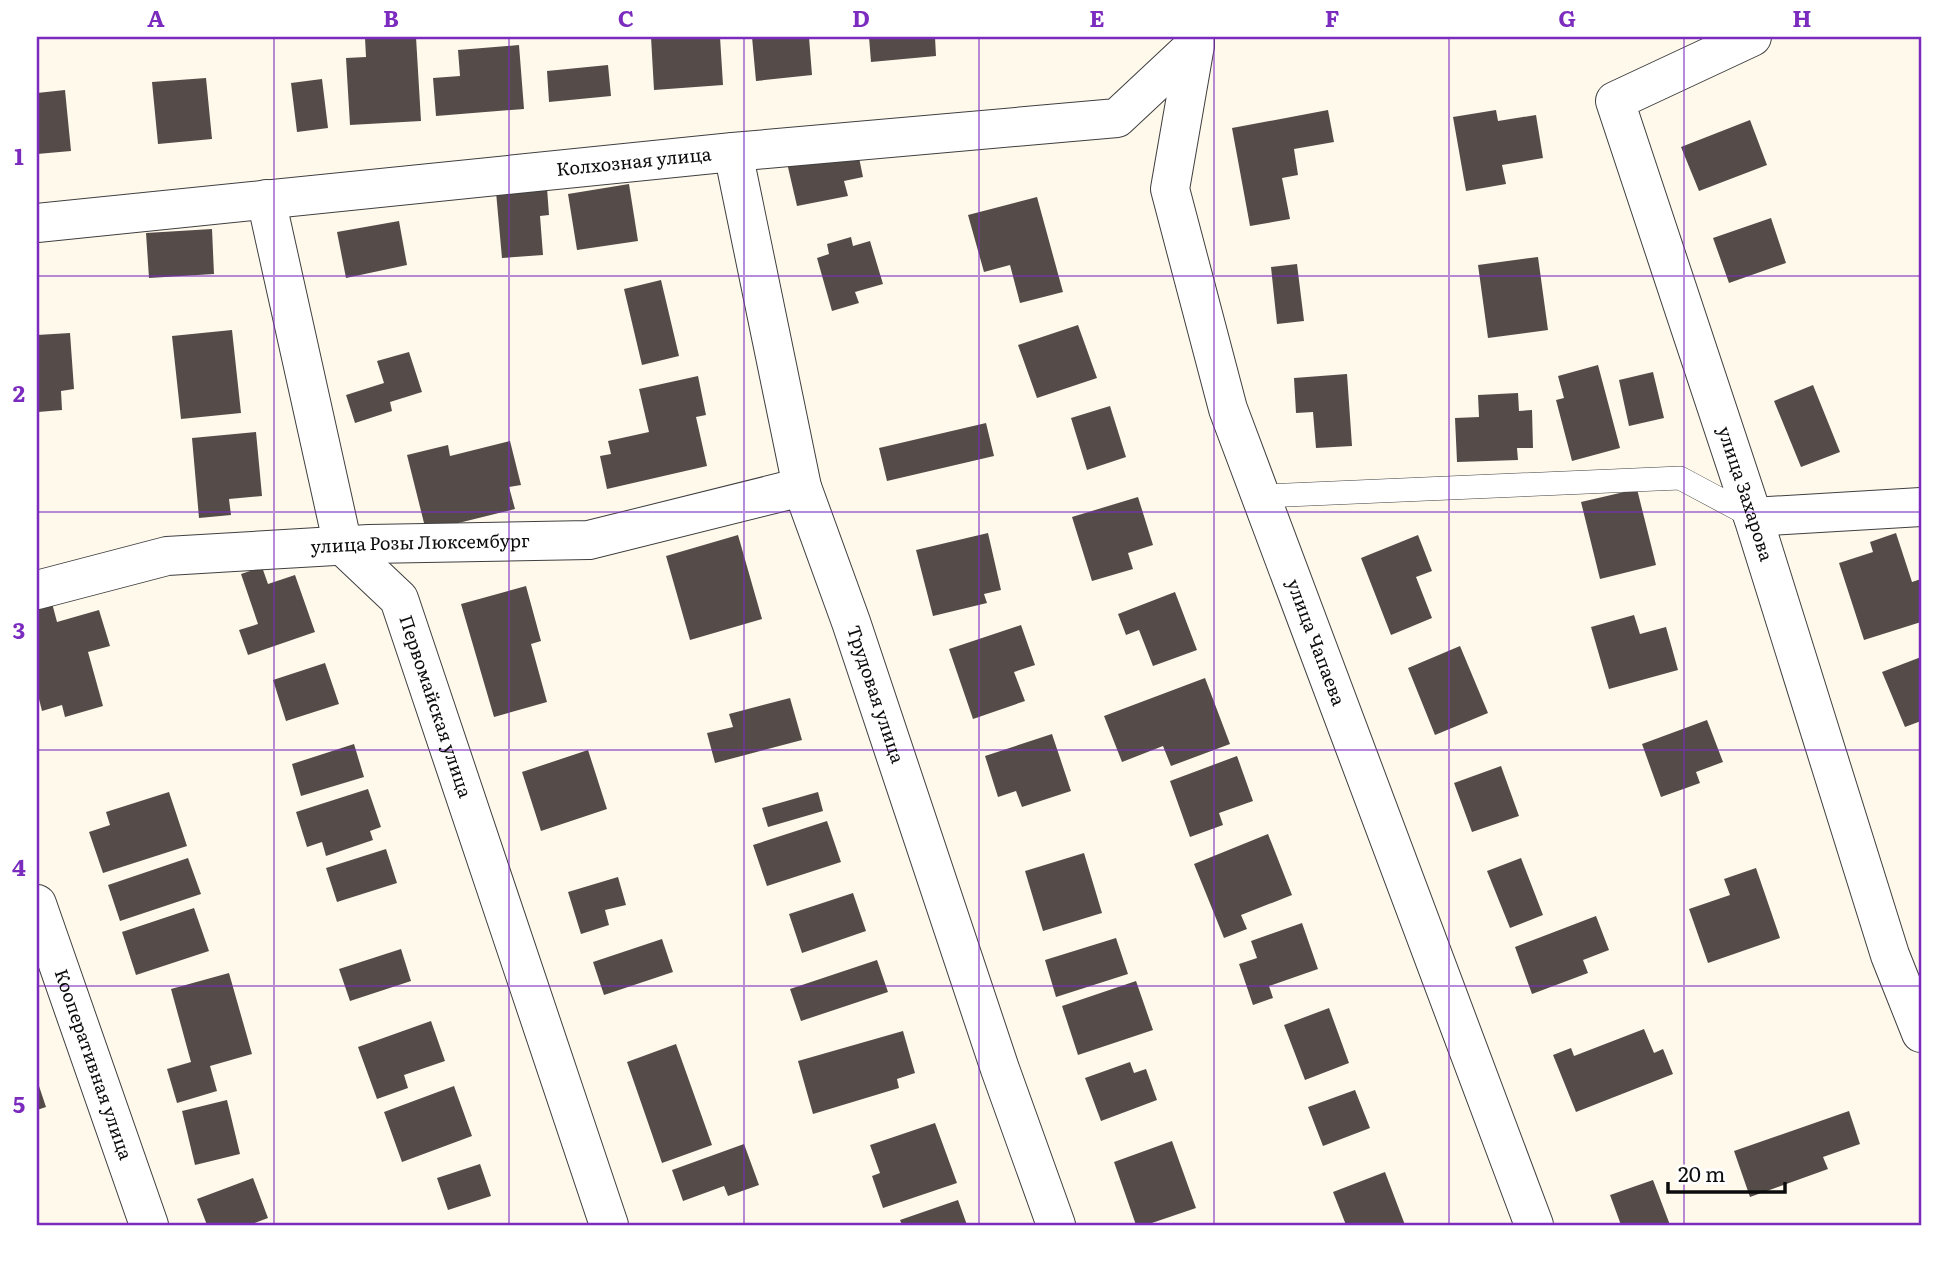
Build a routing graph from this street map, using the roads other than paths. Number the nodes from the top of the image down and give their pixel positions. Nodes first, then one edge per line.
1 (1752, 37) edge
2 (1195, 41) edge
3 (733, 152) junction
4 (266, 199) junction
5 (37, 223) edge
6 (802, 487) junction
7 (1262, 496) junction
8 (1921, 507) edge
9 (1752, 517) junction
10 (343, 546) junction
11 (37, 590) edge
12 (37, 904) edge
13 (1921, 1033) edge
14 (149, 1225) edge
15 (609, 1225) edge
16 (1056, 1225) edge
17 (1534, 1225) edge

1 - 9 street, улица Захарова
2 - 3 street, Колхозная улица
2 - 7 street, улица Чапаева
3 - 4 street, Колхозная улица
3 - 6 street, Трудовая улица
4 - 5 street, Колхозная улица
4 - 10 street
6 - 10 street, улица Розы Люксембург
6 - 16 street, Трудовая улица
7 - 9 lane
7 - 17 street, улица Чапаева
8 - 9 street
9 - 13 street, улица Захарова
10 - 11 street, улица Розы Люксембург
10 - 15 street, Первомайская улица
12 - 14 street, Кооперативная улица

